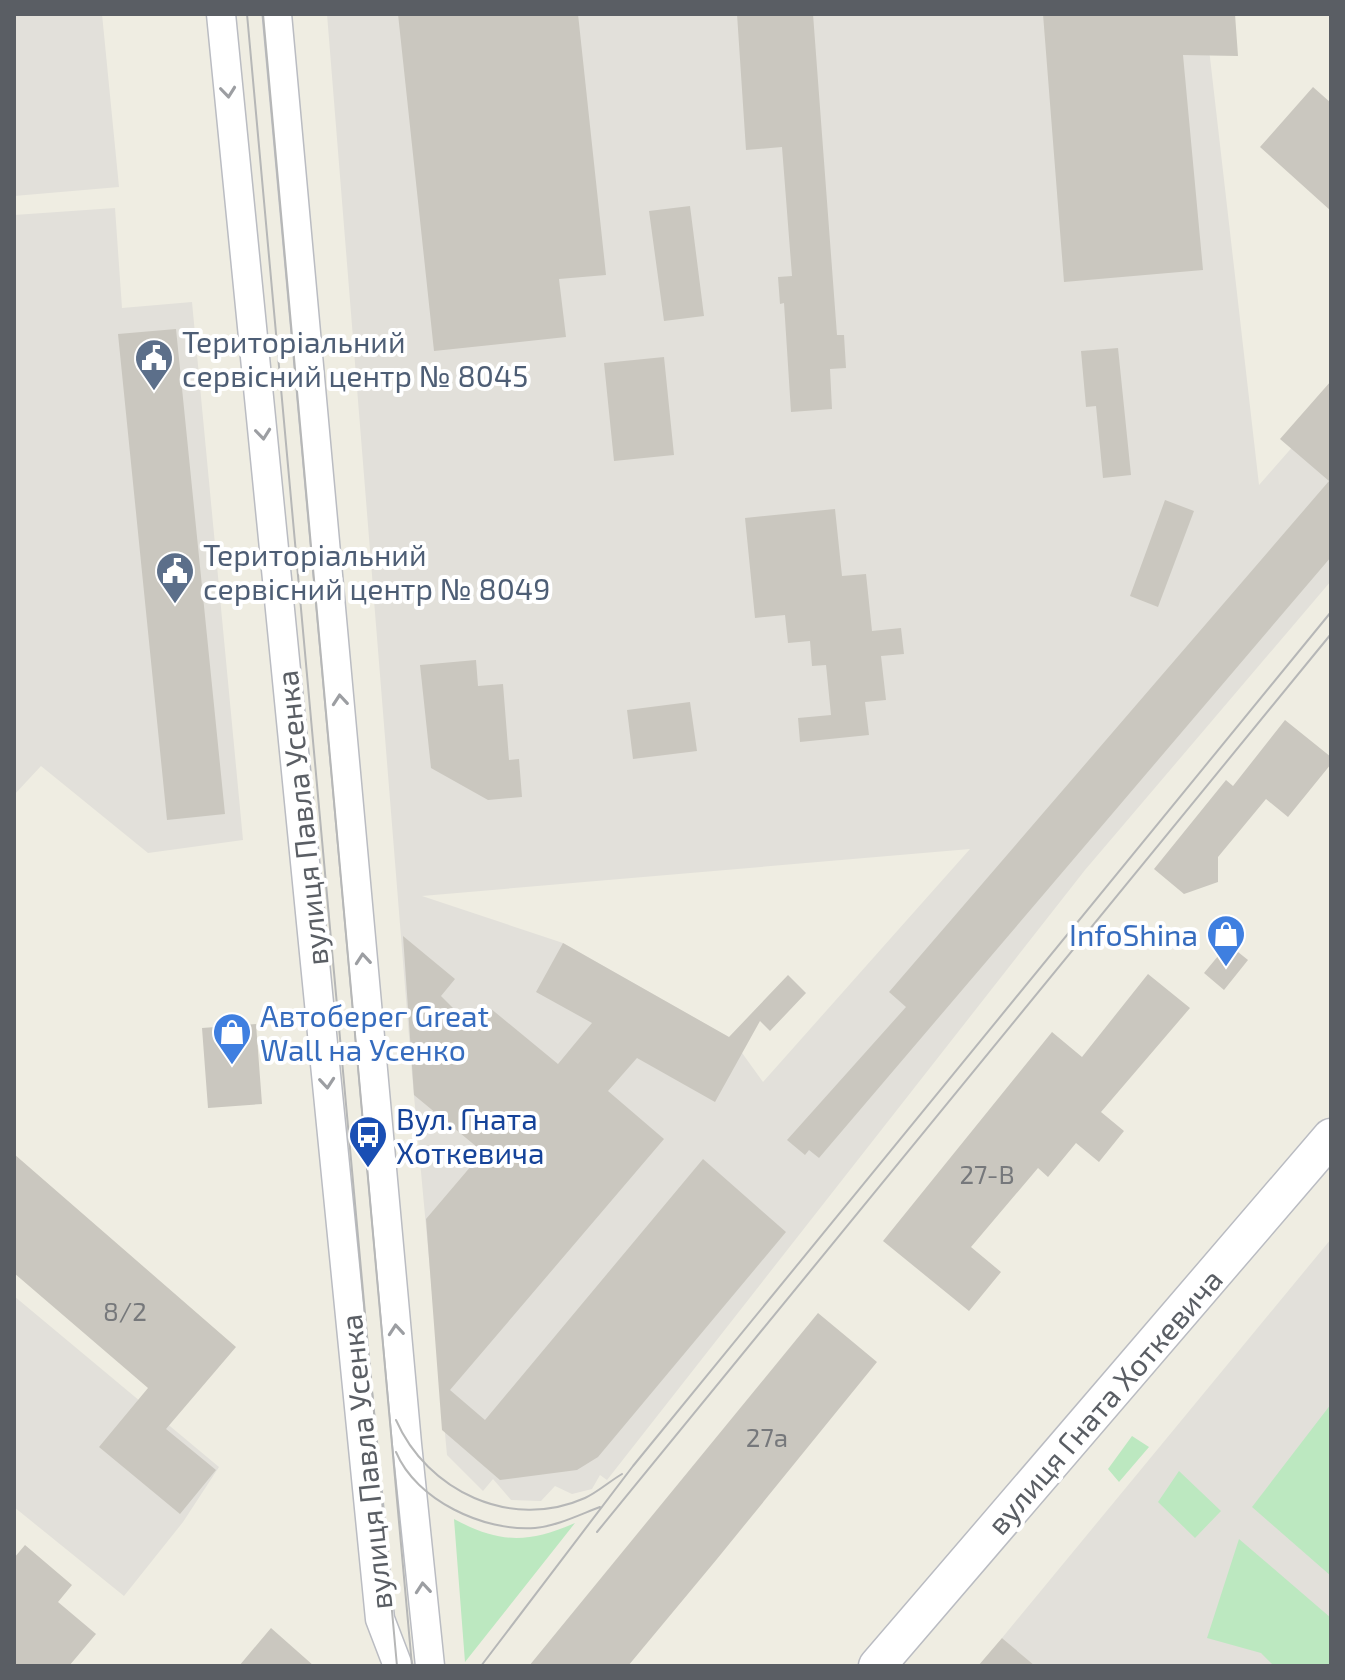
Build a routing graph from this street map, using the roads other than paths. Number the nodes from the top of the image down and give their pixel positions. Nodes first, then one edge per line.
1 (221, 14) edge
2 (277, 14) edge
3 (1331, 1137) edge
4 (398, 1666) edge
5 (430, 1666) edge
6 (877, 1666) edge

1 -> 4 street, вулиця Павла Усенка
5 -> 2 street, вулиця Павла Усенка
3 - 6 street, вулиця Гната Хоткевича

